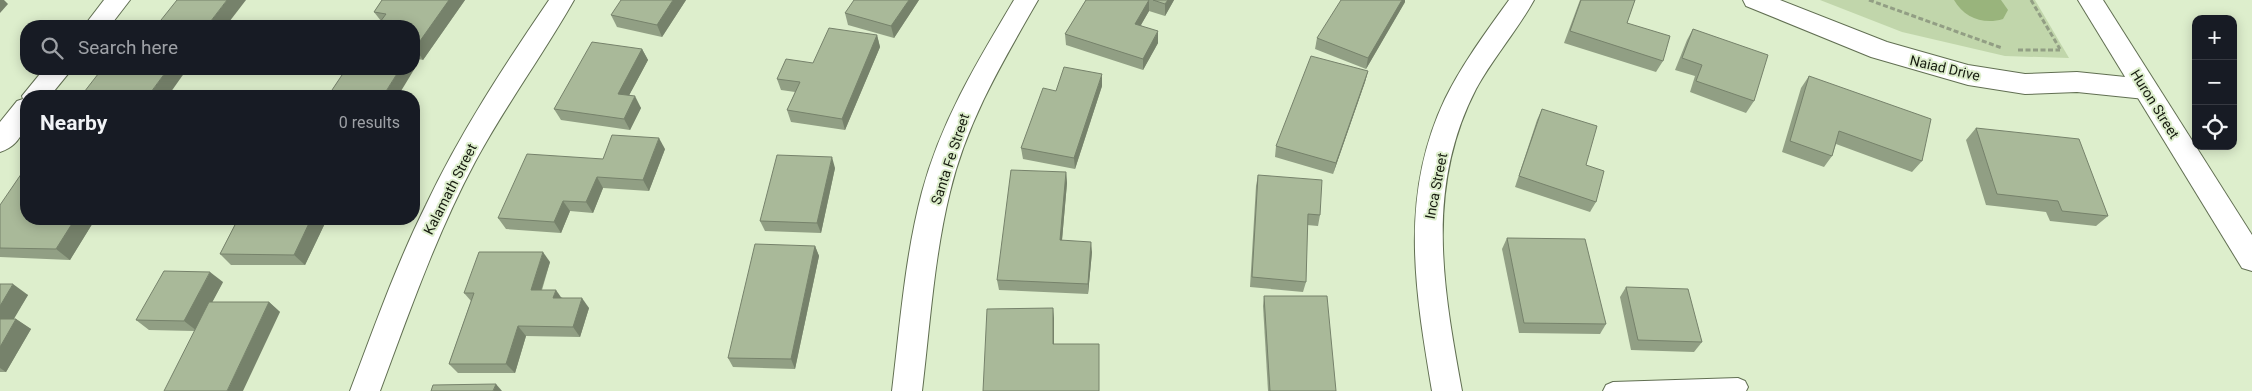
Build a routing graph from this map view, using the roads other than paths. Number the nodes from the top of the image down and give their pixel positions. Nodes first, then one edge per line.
1 (118, 0) edge
2 (562, 0) edge
3 (1026, 0) edge
4 (1522, 0) edge
5 (1755, 0) edge
6 (2090, 0) edge
7 (101, 20) edge
8 (53, 75) edge
9 (2145, 89) junction
10 (40, 90) edge
11 (20, 116) edge
12 (0, 141) edge
13 (2252, 259) edge
14 (1738, 387) dead end
15 (364, 391) edge
16 (907, 391) edge
17 (1447, 391) edge
18 (1614, 391) edge

1 - 7 street
2 - 15 street, Kalamath Street
3 - 16 street, Santa Fe Street
4 - 17 street, Inca Street
5 - 9 street, Naiad Drive
6 - 9 street, Huron Street
8 - 10 street
9 - 13 street, Huron Street
11 - 12 street
14 - 18 lane

